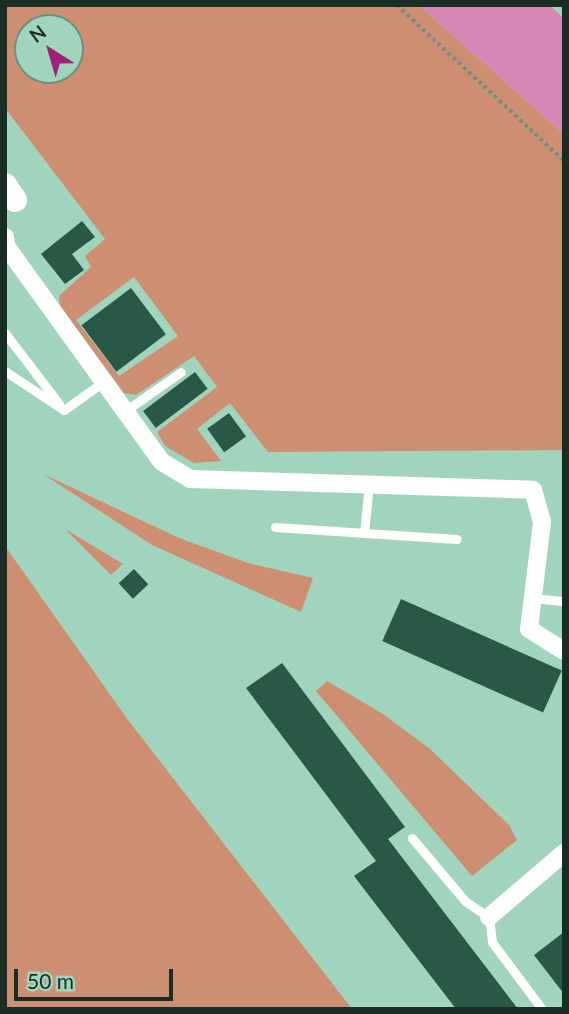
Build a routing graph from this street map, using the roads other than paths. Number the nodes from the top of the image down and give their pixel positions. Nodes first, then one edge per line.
1 (5, 237) edge
2 (5, 247) edge
3 (5, 333) edge
4 (5, 371) edge
5 (181, 372) dead end
6 (103, 382) junction
7 (64, 410) junction
8 (125, 411) junction
9 (369, 484) junction
10 (275, 527) dead end
11 (364, 533) junction
12 (457, 539) dead end
13 (533, 598) junction
14 (564, 601) edge
15 (564, 651) edge
16 (412, 838) dead end
17 (564, 853) edge
18 (489, 917) junction
19 (542, 1009) edge

1 - 2 street
2 - 6 street
3 - 7 lane
4 - 7 lane
5 - 8 lane
6 - 7 lane
6 - 8 street
8 - 9 street
9 - 11 lane
9 - 13 street
10 - 11 lane
11 - 12 lane
13 - 14 lane
13 - 15 street
16 - 18 lane
17 - 18 street
18 - 19 lane

